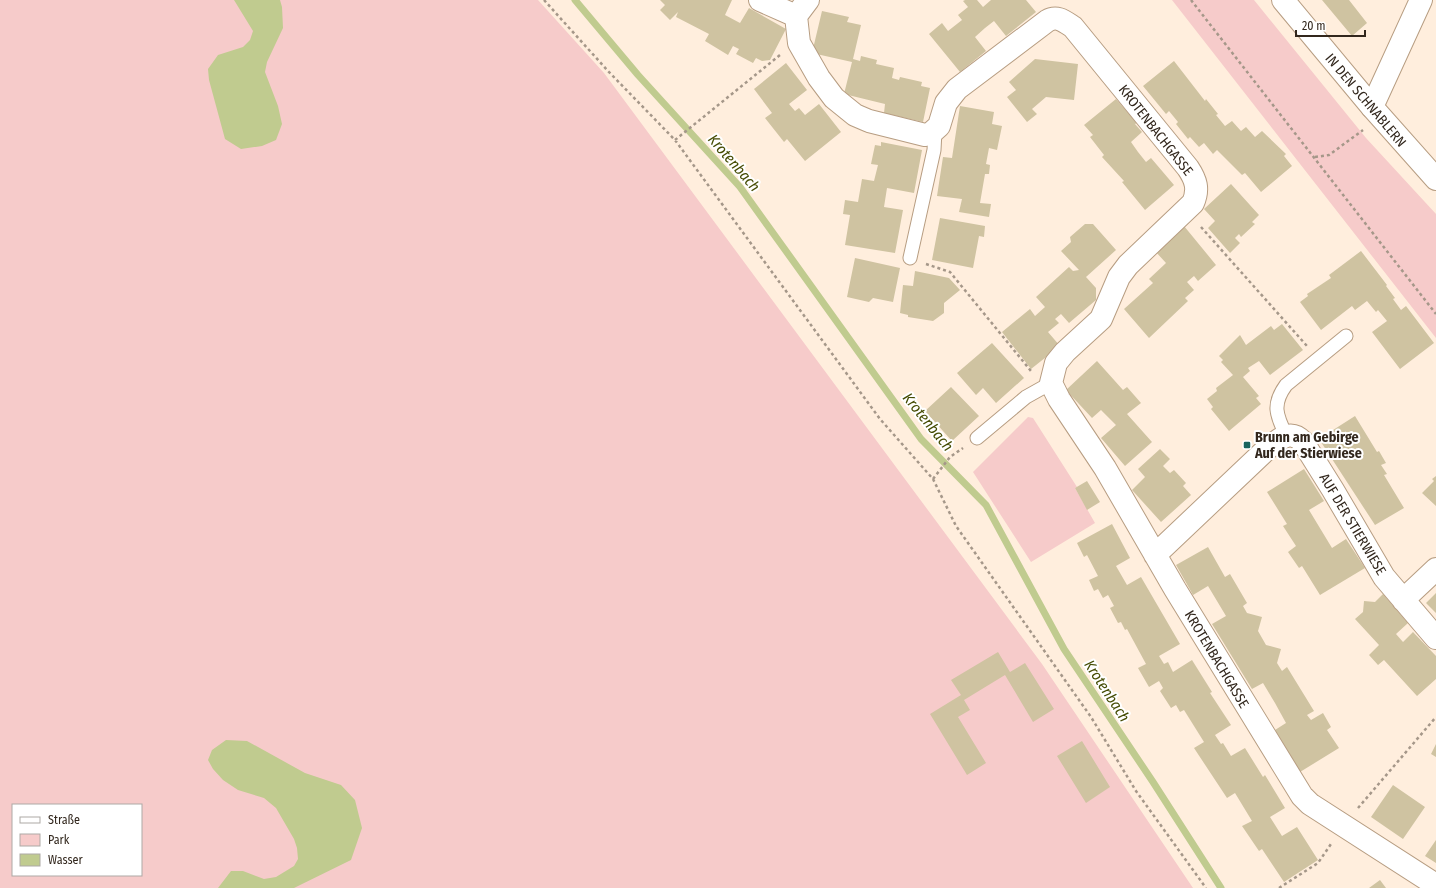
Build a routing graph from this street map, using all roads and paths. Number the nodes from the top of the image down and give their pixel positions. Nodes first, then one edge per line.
1 (544, 0) edge
2 (760, 0) edge
3 (1191, 0) edge
4 (1283, 0) edge
5 (1421, 0) edge
6 (802, 8) edge
7 (799, 43) junction
8 (1372, 107) junction
9 (935, 131) junction
10 (675, 140) junction
11 (1314, 157) junction
12 (1436, 179) edge
13 (1187, 210) junction
14 (910, 258) joint
15 (1436, 314) edge
16 (1346, 336) dead end
17 (1318, 358) junction
18 (1047, 385) junction
19 (1286, 435) junction
20 (977, 438) dead end
21 (950, 457) dead end
22 (933, 479) junction
23 (1155, 555) junction
24 (1436, 569) edge
25 (1402, 600) junction
26 (1436, 638) edge
27 (1436, 717) edge
28 (1344, 824) junction
29 (1436, 885) edge
30 (1206, 888) edge
31 (1279, 888) edge

1 - 10 path
2 - 6 street
3 - 11 path
4 - 8 street, IN DEN SCHNABLERN
5 - 8 street
6 - 7 street
7 - 9 street
7 - 10 path
8 - 11 path
8 - 12 street, IN DEN SCHNABLERN
9 - 13 street, KROTENBACHGASSE
9 - 14 lane, KROTENBACHGASSE
10 - 22 path
11 - 15 path
13 - 17 path
13 - 18 street, KROTENBACHGASSE
14 - 18 path
16 - 17 lane
17 - 19 lane
18 - 20 lane
18 - 23 street, KROTENBACHGASSE
19 - 23 street
19 - 25 street, AUF DER STIERWIESE
21 - 22 path
22 - 30 path
23 - 28 street, KROTENBACHGASSE
24 - 25 street
25 - 26 street, AUF DER STIERWIESE
27 - 28 path
28 - 29 street, KROTENBACHGASSE
28 - 31 path

